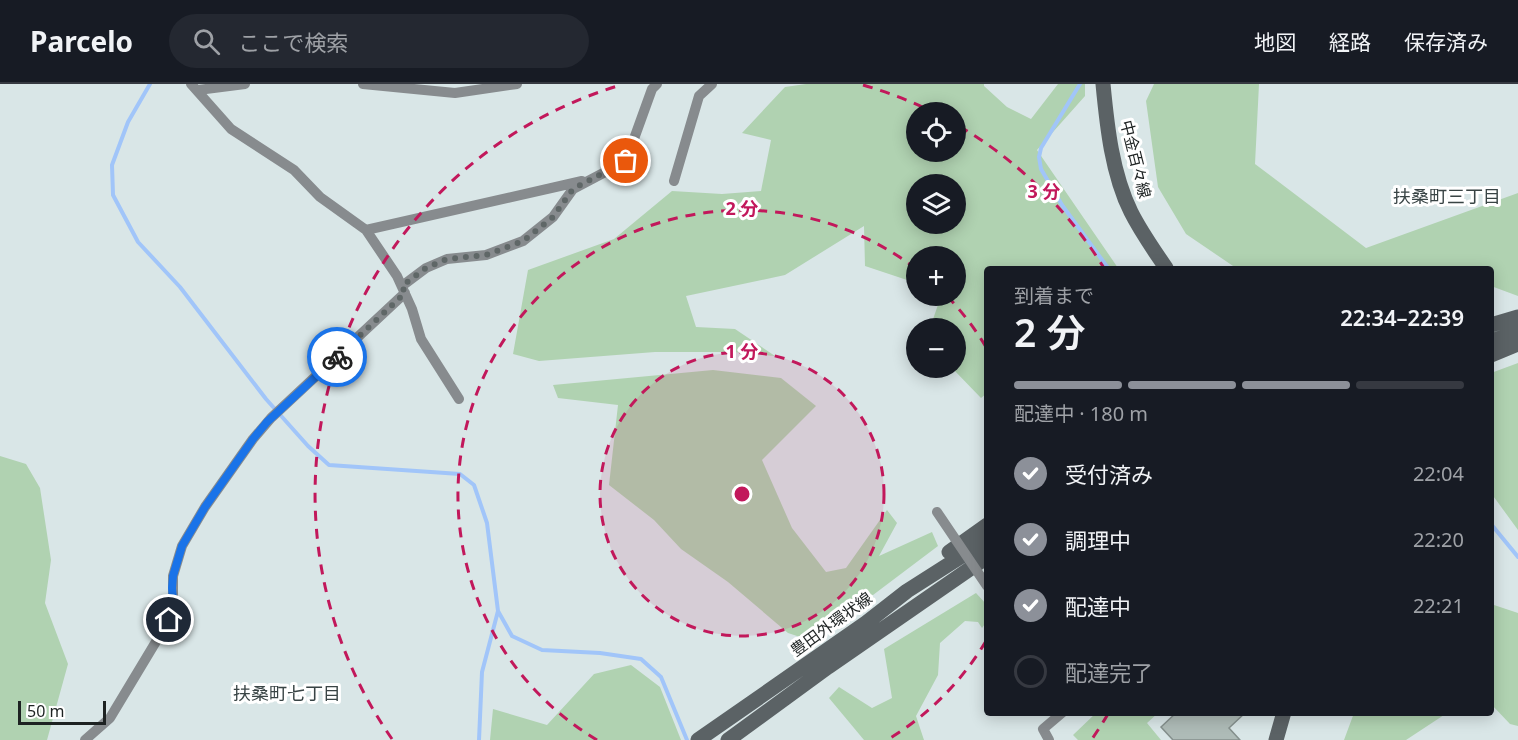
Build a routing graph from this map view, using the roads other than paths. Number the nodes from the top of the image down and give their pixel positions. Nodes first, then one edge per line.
1 (246, 84) edge
2 (363, 84) edge
3 (517, 84) edge
4 (657, 84) edge
5 (712, 84) edge
6 (1102, 84) edge
7 (194, 87) edge
8 (595, 178) junction
9 (674, 181) dead end
10 (366, 230) junction
11 (1165, 266) edge
12 (404, 290) junction
13 (1494, 316) edge
14 (1518, 316) edge
15 (1494, 324) edge
16 (1518, 332) edge
17 (1494, 340) edge
18 (1518, 344) edge
19 (1494, 354) edge
20 (459, 399) dead end
21 (937, 512) dead end
22 (984, 527) edge
23 (984, 547) edge
24 (984, 547) edge
25 (984, 582) edge
26 (907, 591) junction
27 (824, 661) junction
28 (1058, 716) edge
29 (1283, 716) edge
30 (85, 740) edge
31 (698, 740) edge
32 (728, 740) edge
33 (1049, 740) edge
34 (1276, 740) edge

1 - 7 street
2 - 3 street
4 - 8 street
5 - 9 street
6 - 11 street, 中金百々線
7 - 10 street
8 - 10 street
8 - 12 street
10 - 12 street
12 - 20 street
12 - 30 street
13 - 14 street
14 - 15 street
16 - 17 street
18 - 19 street
21 - 25 street, bridge
22 - 26 street
23 - 26 street, 豊田外環状線
24 - 27 street, 豊田外環状線
26 - 27 street, 豊田外環状線
27 - 31 street, 豊田外環状線
27 - 32 street, 豊田外環状線
28 - 33 street
29 - 34 street

